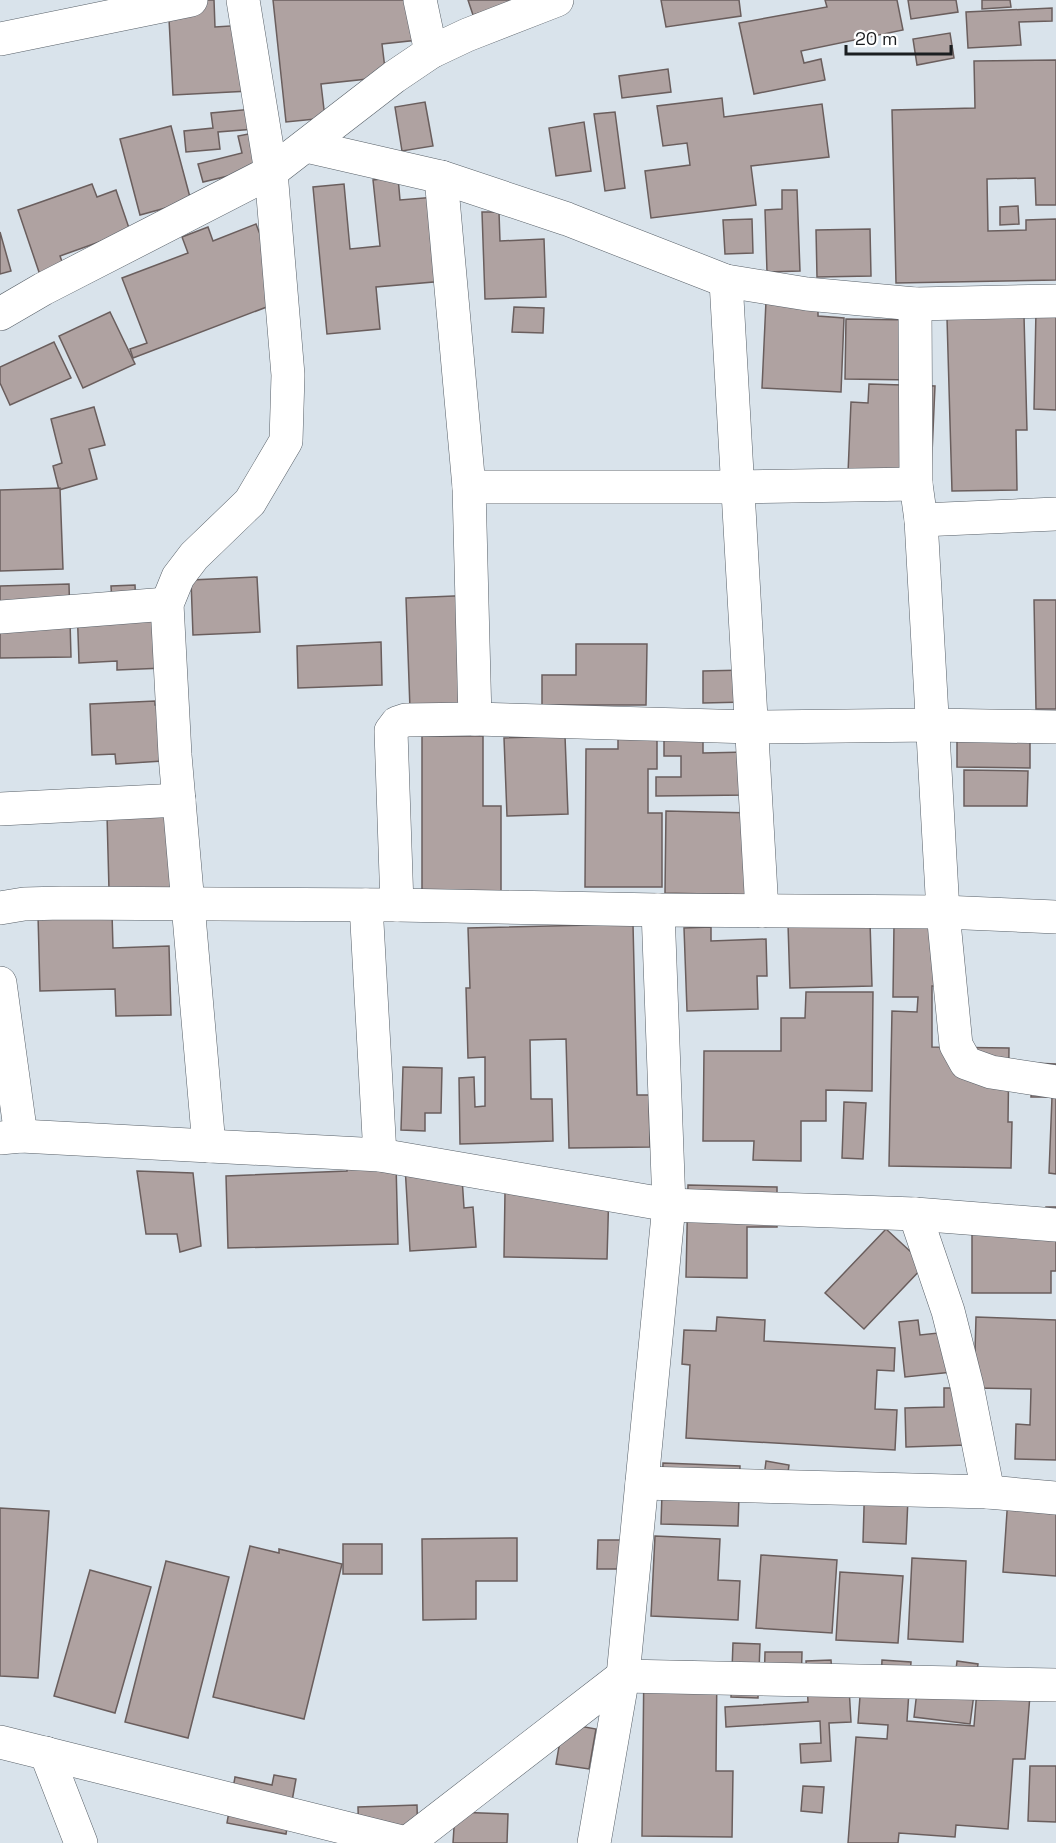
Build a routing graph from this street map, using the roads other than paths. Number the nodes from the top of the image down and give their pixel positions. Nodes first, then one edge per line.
1 (191, 0) edge
2 (243, 0) edge
3 (420, 0) edge
4 (557, 0) edge
5 (0, 39) edge
6 (431, 52) junction
7 (306, 146) junction
8 (271, 172) junction
9 (441, 177) junction
10 (726, 280) junction
11 (1056, 301) edge
12 (915, 304) junction
13 (0, 314) edge
14 (916, 484) junction
15 (469, 487) junction
16 (737, 487) junction
17 (1056, 514) edge
18 (921, 520) junction
19 (167, 604) junction
20 (0, 617) edge
21 (475, 719) junction
22 (932, 725) junction
23 (752, 727) junction
24 (1056, 727) edge
25 (179, 800) junction
26 (0, 809) edge
27 (188, 904) junction
28 (382, 905) junction
29 (0, 908) edge
30 (658, 910) junction
31 (762, 911) junction
32 (943, 912) junction
33 (1056, 916) edge
34 (0, 983) edge
35 (1056, 1082) edge
36 (10, 1137) edge
37 (209, 1146) junction
38 (380, 1155) junction
39 (669, 1205) junction
40 (915, 1214) junction
41 (1056, 1225) edge
42 (642, 1483) junction
43 (988, 1492) junction
44 (1056, 1498) edge
45 (622, 1676) junction
46 (1056, 1685) edge
47 (0, 1742) edge
48 (46, 1753) junction
49 (81, 1843) edge
50 (406, 1843) edge
51 (594, 1843) edge

1 - 5 street
2 - 8 street
3 - 6 street
4 - 6 street
6 - 7 street
7 - 8 street
7 - 9 street
8 - 13 street
8 - 19 street
9 - 10 street
9 - 15 street
10 - 12 street
10 - 16 street
11 - 12 street
12 - 14 street
14 - 16 street
14 - 18 street
15 - 16 street
15 - 21 street
16 - 23 street
17 - 18 street
18 - 22 street
19 - 20 street
19 - 25 street
21 - 23 street
21 - 28 street
22 - 23 street
22 - 24 street
22 - 32 street
23 - 31 street
25 - 26 street
25 - 27 street
27 - 28 street
27 - 29 street
27 - 37 street
28 - 30 street
28 - 38 street
30 - 31 street
30 - 39 street
31 - 32 street
32 - 33 street
32 - 35 street
34 - 36 street
36 - 37 street
37 - 38 street
38 - 39 street
39 - 40 street
39 - 42 street
40 - 41 street
40 - 43 street
42 - 43 street
42 - 45 street
43 - 44 street
45 - 46 street
45 - 50 street
45 - 51 street
47 - 48 street
48 - 49 street
48 - 50 street

